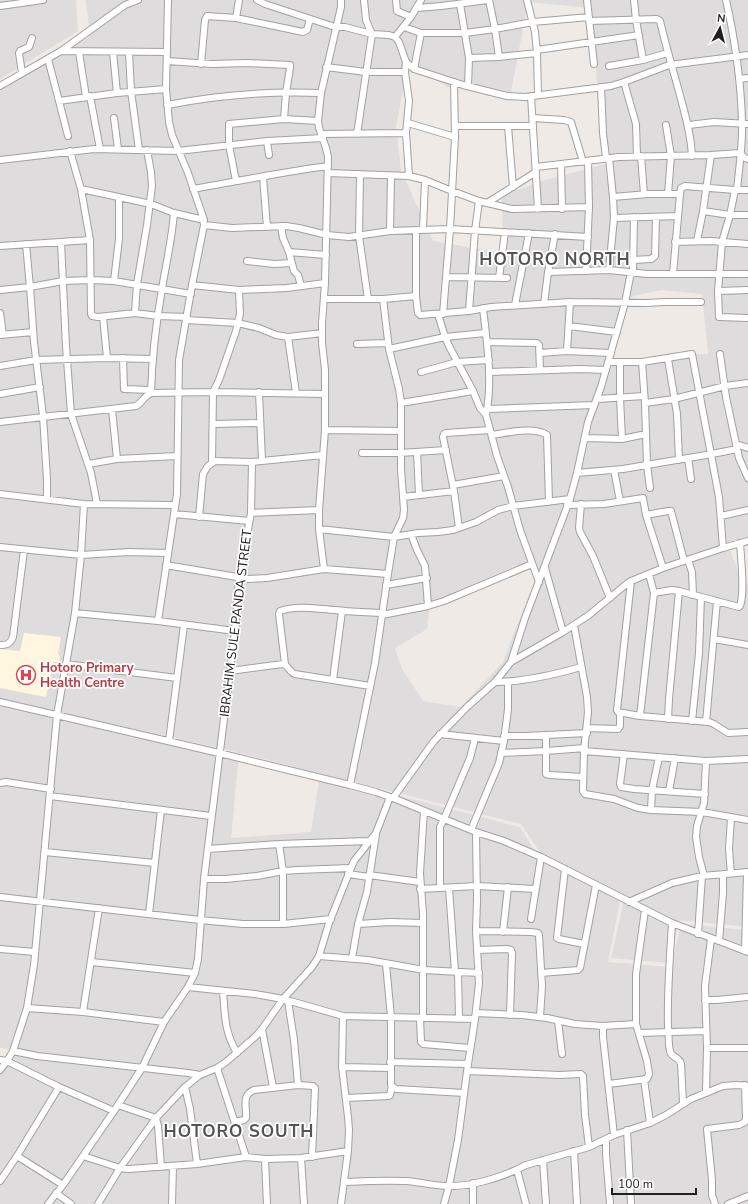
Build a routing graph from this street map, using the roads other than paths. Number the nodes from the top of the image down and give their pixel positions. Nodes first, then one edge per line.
1 (43, 0) edge
2 (138, 0) edge
3 (168, 0) edge
4 (239, 0) edge
5 (257, 0) edge
6 (341, 0) edge
7 (364, 0) edge
8 (396, 0) edge
9 (422, 0) edge
10 (488, 0) edge
11 (527, 0) edge
12 (587, 0) edge
13 (634, 0) edge
14 (726, 0) edge
15 (460, 4) junction
16 (0, 6) edge
17 (417, 8) junction
18 (411, 17) junction
19 (236, 18) junction
20 (310, 19) junction
21 (589, 19) junction
22 (636, 20) junction
23 (533, 22) junction
24 (335, 27) junction
25 (404, 27) junction
26 (495, 29) junction
27 (421, 32) junction
28 (465, 33) junction
29 (372, 34) junction
30 (639, 36) junction
31 (395, 37) junction
32 (32, 38) dead end
33 (591, 43) junction
34 (61, 52) junction
35 (79, 52) junction
36 (113, 52) junction
37 (130, 52) junction
38 (167, 52) junction
39 (537, 52) junction
40 (668, 53) junction
41 (748, 55) edge
42 (736, 56) junction
43 (499, 57) junction
44 (469, 58) junction
45 (48, 59) junction
46 (642, 60) junction
47 (167, 61) junction
48 (406, 62) junction
49 (201, 64) junction
50 (594, 64) dead end
51 (672, 64) junction
52 (609, 66) dead end
53 (326, 67) junction
54 (414, 69) junction
55 (366, 72) junction
56 (405, 72) junction
57 (22, 73) junction
58 (748, 78) edge
59 (739, 79) junction
60 (454, 82) junction
61 (624, 82) junction
62 (0, 86) edge
63 (468, 86) junction
64 (601, 87) junction
65 (166, 89) junction
66 (131, 91) junction
67 (117, 93) junction
68 (286, 93) junction
69 (321, 94) junction
70 (88, 96) junction
71 (535, 96) junction
72 (59, 102) junction
73 (745, 104) edge
74 (168, 105) junction
75 (114, 118) dead end
76 (533, 118) junction
77 (284, 119) junction
78 (318, 121) junction
79 (408, 123) junction
80 (745, 124) edge
81 (666, 125) dead end
82 (688, 125) junction
83 (455, 126) junction
84 (508, 126) junction
85 (533, 126) junction
86 (406, 133) junction
87 (358, 134) junction
88 (68, 136) dead end
89 (322, 136) junction
90 (455, 137) junction
91 (267, 141) junction
92 (229, 145) junction
93 (100, 149) junction
94 (118, 149) junction
95 (139, 150) junction
96 (147, 150) junction
97 (70, 151) junction
98 (178, 151) junction
99 (740, 153) junction
100 (269, 155) dead end
101 (711, 155) junction
102 (639, 156) junction
103 (671, 156) junction
104 (692, 156) junction
105 (608, 158) junction
106 (748, 159) edge
107 (0, 160) edge
108 (586, 161) junction
109 (561, 164) junction
110 (328, 166) junction
111 (536, 169) junction
112 (328, 174) junction
113 (360, 175) junction
114 (391, 176) junction
115 (409, 176) junction
116 (264, 177) junction
117 (426, 180) junction
118 (236, 182) junction
119 (513, 187) junction
120 (706, 188) junction
121 (193, 189) junction
122 (81, 190) junction
123 (736, 190) junction
124 (748, 190) edge
125 (452, 191) junction
126 (644, 194) junction
127 (668, 194) junction
128 (680, 194) junction
129 (119, 197) junction
130 (613, 197) junction
131 (479, 201) junction
132 (487, 202) junction
133 (150, 204) junction
134 (589, 207) junction
135 (538, 209) junction
136 (562, 209) junction
137 (703, 211) junction
138 (174, 213) junction
139 (730, 214) junction
140 (748, 215) edge
141 (678, 216) junction
142 (634, 217) junction
143 (656, 217) junction
144 (614, 218) junction
145 (204, 223) junction
146 (281, 226) junction
147 (267, 227) junction
148 (450, 229) junction
149 (416, 230) junction
150 (423, 230) junction
151 (390, 231) junction
152 (475, 231) junction
153 (505, 232) junction
154 (530, 233) junction
155 (555, 234) junction
156 (327, 235) junction
157 (359, 236) junction
158 (588, 236) junction
159 (90, 240) junction
160 (697, 241) junction
161 (61, 242) junction
162 (675, 242) junction
163 (722, 242) junction
164 (26, 244) junction
165 (748, 244) edge
166 (0, 246) edge
167 (290, 252) junction
168 (326, 255) junction
169 (633, 260) junction
170 (247, 261) dead end
171 (292, 263) junction
172 (609, 270) junction
173 (586, 271) junction
174 (548, 272) junction
175 (633, 272) junction
176 (673, 274) junction
177 (719, 274) junction
178 (748, 274) edge
179 (446, 277) junction
180 (471, 278) junction
181 (499, 278) junction
182 (507, 278) dead end
183 (91, 280) junction
184 (63, 281) junction
185 (114, 281) junction
186 (325, 283) junction
187 (137, 284) junction
188 (192, 285) junction
189 (301, 286) junction
190 (30, 287) junction
191 (162, 289) junction
192 (0, 290) edge
193 (239, 290) junction
194 (748, 290) edge
195 (718, 291) junction
196 (191, 294) junction
197 (416, 296) junction
198 (324, 299) junction
199 (368, 299) junction
200 (383, 299) junction
201 (570, 302) junction
202 (701, 302) dead end
203 (625, 303) junction
204 (544, 304) junction
205 (515, 305) junction
206 (483, 308) junction
207 (469, 311) junction
208 (0, 313) edge
209 (135, 313) junction
210 (441, 314) junction
211 (158, 316) junction
212 (103, 317) junction
213 (748, 318) edge
214 (186, 319) junction
215 (238, 323) junction
216 (569, 326) junction
217 (33, 332) junction
218 (617, 332) junction
219 (486, 333) junction
220 (322, 334) junction
221 (1, 335) edge
222 (445, 337) junction
223 (288, 338) junction
224 (487, 342) junction
225 (357, 344) dead end
226 (388, 346) junction
227 (567, 351) junction
228 (540, 353) junction
229 (611, 353) junction
230 (720, 354) dead end
231 (67, 358) junction
232 (107, 358) junction
233 (123, 358) junction
234 (152, 359) junction
235 (668, 359) junction
236 (36, 360) junction
237 (488, 360) junction
238 (457, 362) junction
239 (608, 362) junction
240 (620, 362) junction
241 (642, 362) junction
242 (0, 366) edge
243 (540, 370) junction
244 (606, 370) junction
245 (421, 372) dead end
246 (490, 372) junction
247 (748, 383) edge
248 (725, 386) junction
249 (40, 387) junction
250 (151, 391) junction
251 (213, 392) junction
252 (259, 392) junction
253 (473, 392) junction
254 (700, 392) junction
255 (178, 393) junction
256 (296, 393) junction
257 (0, 394) edge
258 (325, 394) junction
259 (620, 398) junction
260 (674, 399) junction
261 (645, 400) junction
262 (595, 402) junction
263 (401, 403) junction
264 (112, 409) junction
265 (487, 412) junction
266 (71, 414) junction
267 (43, 416) junction
268 (0, 422) edge
269 (260, 423) junction
270 (213, 424) junction
271 (325, 430) junction
272 (400, 431) junction
273 (491, 432) junction
274 (646, 434) junction
275 (585, 438) junction
276 (622, 439) junction
277 (736, 446) junction
278 (748, 448) edge
279 (446, 450) junction
280 (417, 452) junction
281 (362, 453) dead end
282 (400, 453) junction
283 (712, 454) junction
284 (323, 455) junction
285 (177, 456) junction
286 (688, 458) junction
287 (117, 459) junction
288 (679, 460) junction
289 (262, 461) junction
290 (252, 462) junction
291 (212, 463) junction
292 (88, 464) junction
293 (647, 465) junction
294 (614, 470) junction
295 (577, 473) junction
296 (504, 476) junction
297 (748, 478) edge
298 (691, 479) dead end
299 (453, 488) junction
300 (650, 488) dead end
301 (0, 494) edge
302 (419, 495) junction
303 (404, 497) junction
304 (47, 499) junction
305 (620, 501) junction
306 (549, 502) junction
307 (569, 502) junction
308 (84, 504) junction
309 (97, 504) junction
310 (581, 504) junction
311 (175, 506) junction
312 (513, 506) junction
313 (319, 510) junction
314 (748, 510) edge
315 (251, 513) junction
316 (174, 514) junction
317 (646, 514) junction
318 (199, 516) junction
319 (721, 516) junction
320 (249, 521) junction
321 (459, 528) junction
322 (318, 529) junction
323 (411, 534) junction
324 (394, 537) junction
325 (748, 541) edge
326 (740, 543) junction
327 (0, 547) edge
328 (723, 548) junction
329 (24, 550) junction
330 (168, 553) junction
331 (81, 555) junction
332 (686, 561) junction
333 (532, 564) junction
334 (166, 565) junction
335 (545, 568) junction
336 (663, 568) junction
337 (324, 569) junction
338 (388, 574) junction
339 (649, 574) junction
340 (239, 578) junction
341 (427, 578) junction
342 (631, 581) junction
343 (539, 582) junction
344 (386, 585) junction
345 (679, 591) junction
346 (654, 593) junction
347 (693, 595) junction
348 (700, 597) junction
349 (610, 598) junction
350 (717, 601) junction
351 (428, 606) junction
352 (342, 611) junction
353 (75, 613) junction
354 (382, 614) junction
355 (158, 621) junction
356 (184, 625) junction
357 (574, 625) junction
358 (235, 631) junction
359 (563, 632) junction
360 (714, 639) junction
361 (0, 645) edge
362 (748, 645) edge
363 (511, 662) junction
364 (66, 664) junction
365 (285, 664) junction
366 (581, 667) junction
367 (230, 671) junction
368 (177, 678) junction
369 (333, 680) junction
370 (495, 682) junction
371 (508, 682) junction
372 (370, 686) junction
373 (0, 702) edge
374 (620, 713) junction
375 (57, 715) junction
376 (640, 716) junction
377 (668, 719) junction
378 (692, 721) junction
379 (706, 722) junction
380 (587, 730) junction
381 (748, 732) edge
382 (440, 734) junction
383 (546, 735) junction
384 (475, 738) junction
385 (504, 739) junction
386 (169, 741) junction
387 (584, 750) junction
388 (546, 751) junction
389 (219, 753) junction
390 (501, 753) junction
391 (624, 754) junction
392 (659, 757) junction
393 (675, 758) junction
394 (748, 759) edge
395 (706, 761) junction
396 (583, 777) junction
397 (0, 783) edge
398 (350, 785) junction
399 (652, 790) junction
400 (669, 791) junction
401 (50, 792) junction
402 (705, 794) junction
403 (392, 797) junction
404 (161, 810) junction
405 (651, 810) junction
406 (424, 811) junction
407 (702, 812) junction
408 (211, 816) junction
409 (731, 818) junction
410 (444, 819) junction
411 (748, 820) edge
412 (474, 831) junction
413 (376, 833) junction
414 (369, 841) junction
415 (279, 844) junction
416 (208, 849) junction
417 (45, 852) junction
418 (541, 857) junction
419 (155, 863) junction
420 (565, 869) junction
421 (283, 871) junction
422 (349, 871) junction
423 (747, 872) edge
424 (731, 874) junction
425 (723, 875) junction
426 (369, 876) junction
427 (703, 876) junction
428 (204, 879) junction
429 (420, 882) junction
430 (596, 885) junction
431 (477, 886) junction
432 (508, 887) junction
433 (440, 888) junction
434 (448, 888) junction
435 (535, 889) junction
436 (420, 890) junction
437 (0, 897) edge
438 (40, 902) junction
439 (629, 902) junction
440 (100, 908) junction
441 (645, 910) junction
442 (149, 914) junction
443 (330, 919) junction
444 (531, 919) dead end
445 (200, 920) junction
446 (423, 923) junction
447 (747, 923) edge
448 (283, 924) junction
449 (358, 924) junction
450 (672, 924) junction
451 (476, 931) junction
452 (503, 932) junction
453 (698, 934) junction
454 (711, 938) junction
455 (719, 941) junction
456 (584, 944) junction
457 (0, 948) edge
458 (477, 950) junction
459 (35, 952) junction
460 (746, 952) edge
461 (319, 956) junction
462 (352, 958) junction
463 (92, 962) junction
464 (386, 964) junction
465 (424, 970) junction
466 (456, 972) junction
467 (195, 973) junction
468 (479, 973) junction
469 (541, 973) junction
470 (188, 987) junction
471 (223, 991) junction
472 (748, 997) edge
473 (286, 1000) junction
474 (705, 1000) junction
475 (27, 1008) junction
476 (83, 1012) junction
477 (510, 1015) junction
478 (343, 1016) junction
479 (476, 1016) junction
480 (391, 1017) junction
481 (540, 1017) junction
482 (422, 1018) junction
483 (459, 1019) junction
484 (558, 1020) junction
485 (164, 1022) junction
486 (636, 1024) junction
487 (603, 1026) junction
488 (262, 1029) junction
489 (668, 1032) junction
490 (706, 1032) junction
491 (639, 1033) junction
492 (470, 1048) junction
493 (707, 1048) junction
494 (748, 1048) edge
495 (12, 1051) junction
496 (237, 1052) junction
497 (562, 1054) dead end
498 (0, 1060) edge
499 (7, 1061) junction
500 (468, 1064) junction
501 (390, 1065) junction
502 (342, 1067) junction
503 (142, 1068) junction
504 (217, 1068) junction
505 (0, 1070) edge
506 (467, 1071) junction
507 (200, 1075) junction
508 (644, 1079) junction
509 (609, 1084) junction
510 (298, 1085) junction
511 (392, 1086) junction
512 (746, 1086) edge
513 (58, 1087) junction
514 (185, 1087) junction
515 (273, 1087) junction
516 (706, 1092) junction
517 (464, 1093) junction
518 (346, 1098) junction
519 (683, 1103) junction
520 (116, 1108) junction
521 (156, 1118) junction
522 (235, 1122) junction
523 (650, 1123) junction
524 (626, 1130) junction
525 (614, 1135) junction
526 (606, 1140) junction
527 (589, 1147) junction
528 (348, 1151) junction
529 (574, 1151) junction
530 (17, 1156) junction
531 (83, 1156) junction
532 (246, 1157) junction
533 (312, 1157) junction
534 (301, 1158) junction
535 (265, 1159) junction
536 (543, 1160) junction
537 (197, 1164) junction
538 (173, 1166) junction
539 (161, 1167) junction
540 (120, 1168) junction
541 (517, 1170) junction
542 (0, 1181) edge
543 (344, 1182) junction
544 (473, 1183) junction
545 (63, 1185) junction
546 (449, 1186) junction
547 (56, 1193) junction
548 (748, 1196) edge
549 (48, 1204) edge
550 (72, 1204) edge
551 (98, 1204) edge
552 (172, 1204) edge
553 (267, 1204) edge
554 (304, 1204) edge
555 (341, 1204) edge
556 (444, 1204) edge
557 (473, 1204) edge
558 (526, 1204) edge
559 (546, 1204) edge
560 (577, 1204) edge
561 (610, 1204) edge
562 (631, 1204) edge
563 (715, 1204) edge
564 (728, 1204) edge

1 - 16 street
2 - 34 street
3 - 38 street
4 - 19 street
5 - 20 street
6 - 24 street
7 - 29 street
8 - 18 street
9 - 17 street
10 - 15 street
10 - 26 street
11 - 23 street
12 - 21 street
13 - 22 street
14 - 42 street
15 - 17 street
15 - 28 street
17 - 18 street
18 - 25 street
19 - 20 street
19 - 49 street
20 - 24 street
21 - 22 street
21 - 23 street
21 - 33 street
22 - 30 street
22 - 40 street
23 - 26 street
23 - 39 street
24 - 29 street
24 - 53 street
25 - 27 street
25 - 31 street
26 - 28 street
26 - 43 street
27 - 28 street
27 - 54 street
28 - 44 street
29 - 31 street
29 - 55 street
30 - 33 street
30 - 46 street
31 - 48 street
32 - 57 street
33 - 39 street
33 - 50 street
34 - 35 street
34 - 45 street
35 - 36 street
35 - 70 street
36 - 37 street
36 - 67 street
37 - 38 street
37 - 66 street
38 - 47 street
39 - 43 street
39 - 71 street
40 - 46 street
40 - 51 street
41 - 42 street
42 - 51 street
42 - 59 street
43 - 44 street
44 - 63 street
45 - 57 street
45 - 72 street
46 - 52 street
47 - 49 street
47 - 65 street
48 - 54 street
48 - 56 street
49 - 68 street
51 - 61 street
51 - 82 street
53 - 55 street
53 - 69 street
54 - 60 street
55 - 56 street
55 - 87 street
56 - 79 street
57 - 62 street
58 - 59 street
59 - 73 street
60 - 63 street
60 - 83 street
61 - 64 street
61 - 102 street
63 - 71 street
64 - 71 street
64 - 105 street
65 - 66 street
65 - 74 street
66 - 67 street
66 - 95 street
67 - 70 street
68 - 69 street
68 - 74 street
68 - 77 street
69 - 78 street
70 - 72 street
70 - 93 street
71 - 76 street
72 - 88 street
73 - 80 street
74 - 98 street
75 - 94 street
76 - 85 street
76 - 108 street
77 - 78 street
77 - 92 street
78 - 89 street
79 - 86 street
79 - 90 street
80 - 82 street
80 - 99 street
81 - 103 street
82 - 104 street
83 - 84 street
83 - 90 street
84 - 85 street
84 - 119 street
85 - 111 street
86 - 87 street
86 - 115 street
87 - 89 street
89 - 91 street
89 - 110 street
90 - 125 street
91 - 92 street
91 - 100 street
92 - 98 street
92 - 118 street
93 - 94 street
93 - 97 street
94 - 95 street
95 - 96 street
96 - 98 street
96 - 133 street
97 - 107 street
97 - 122 street
98 - 121 street
99 - 101 street
99 - 106 street
99 - 123 street
101 - 104 street
101 - 120 street
102 - 103 street
102 - 105 street
102 - 126 street
103 - 104 street
103 - 127 street
105 - 108 street
105 - 130 street
108 - 109 street
108 - 134 street
109 - 111 street
109 - 136 street
110 - 112 street
110 - 116 street
111 - 119 street
111 - 135 street
112 - 113 street
112 - 156 street
113 - 114 street
113 - 157 street
114 - 115 street
114 - 151 street
115 - 117 street
116 - 118 street
116 - 147 street
117 - 125 street
117 - 150 street
118 - 121 street
119 - 132 street
120 - 123 street
120 - 128 street
120 - 137 street
121 - 145 street
122 - 129 street
122 - 159 street
123 - 124 street
123 - 139 street
125 - 131 street
125 - 148 street
126 - 127 street
126 - 130 street
127 - 128 street
128 - 141 street
129 - 133 street
129 - 185 street
130 - 144 street
131 - 132 street
131 - 152 street
132 - 135 street
133 - 138 street
133 - 187 street
134 - 136 street
134 - 158 street
135 - 136 street
137 - 139 street
137 - 160 street
138 - 145 street
138 - 191 street
139 - 140 street
139 - 163 street
141 - 143 street
141 - 162 street
142 - 143 street
142 - 144 street
142 - 169 street
143 - 169 street
144 - 172 street
145 - 147 street
145 - 188 street
146 - 147 street
146 - 156 street
146 - 167 street
148 - 150 street
148 - 152 street
148 - 179 street
149 - 150 street
149 - 151 street
149 - 197 street
151 - 157 street
152 - 153 street
152 - 180 street
153 - 154 street
153 - 181 street
154 - 155 street
154 - 205 street
155 - 158 street
155 - 174 street
156 - 157 street
156 - 168 street
157 - 199 street
158 - 173 street
159 - 161 street
159 - 183 street
160 - 162 street
160 - 163 street
161 - 164 street
161 - 184 street
162 - 176 street
163 - 165 street
163 - 177 street
164 - 166 street
164 - 190 street
167 - 168 street
167 - 171 street
168 - 186 street
169 - 175 street
170 - 171 street
171 - 189 street
172 - 173 street
172 - 175 street
173 - 174 street
174 - 204 street
175 - 176 street
175 - 203 street
176 - 177 street
177 - 178 street
177 - 195 street
179 - 180 street
179 - 210 street
180 - 181 street
180 - 207 street
181 - 182 street
183 - 184 street
183 - 185 street
183 - 212 street
184 - 190 street
184 - 231 street
185 - 187 street
186 - 189 street
186 - 198 street
187 - 191 street
187 - 209 street
188 - 193 street
188 - 196 street
189 - 193 street
190 - 192 street
190 - 217 street
191 - 196 street
191 - 211 street
193 - 215 street
194 - 195 street
195 - 213 street
196 - 214 street
197 - 200 street
197 - 210 street
198 - 199 street
198 - 220 street
199 - 200 street
200 - 226 street
201 - 203 street
201 - 204 street
201 - 216 street
202 - 203 street
203 - 218 street
204 - 205 street
205 - 206 street
206 - 207 street
206 - 219 street
207 - 210 street
208 - 221 street
209 - 211 street
209 - 212 street
210 - 222 street
211 - 214 street
211 - 234 street
212 - 232 street
214 - 215 street
214 - 255 street
215 - 223 street
215 - 251 street
216 - 218 street
216 - 227 street
217 - 221 street
217 - 236 street
218 - 229 street
219 - 222 street
219 - 224 street
220 - 223 street
220 - 258 street
222 - 226 street
222 - 238 street
223 - 256 street
224 - 228 street
224 - 237 street
225 - 226 street
226 - 263 street
227 - 228 street
227 - 229 street
228 - 243 street
229 - 239 street
230 - 248 street
231 - 232 street
231 - 236 street
231 - 266 street
232 - 233 street
233 - 234 street
233 - 250 street
234 - 250 street
235 - 241 street
235 - 254 street
235 - 260 street
236 - 242 street
236 - 249 street
237 - 238 street
237 - 246 street
238 - 245 street
238 - 253 street
239 - 240 street
239 - 244 street
240 - 241 street
240 - 259 street
241 - 261 street
243 - 244 street
243 - 246 street
244 - 262 street
246 - 265 street
247 - 248 street
248 - 254 street
248 - 277 street
249 - 257 street
249 - 267 street
250 - 255 street
250 - 264 street
251 - 252 street
251 - 255 street
251 - 270 street
252 - 256 street
252 - 269 street
253 - 263 street
253 - 265 street
254 - 260 street
254 - 283 street
255 - 285 street
256 - 258 street
258 - 271 street
259 - 261 street
259 - 262 street
259 - 276 street
260 - 261 street
260 - 288 street
261 - 274 street
262 - 265 street
262 - 275 street
263 - 272 street
264 - 266 street
264 - 287 street
265 - 273 street
266 - 267 street
266 - 292 street
267 - 268 street
267 - 304 street
269 - 270 street
269 - 289 street
270 - 291 street
271 - 272 street
271 - 284 street
272 - 282 street
273 - 279 street
273 - 296 street
273 - 306 street
274 - 276 street
274 - 293 street
275 - 276 street
275 - 295 street
277 - 278 street
277 - 283 street
277 - 297 street
279 - 280 street
279 - 299 street
280 - 282 street
280 - 302 street
281 - 282 street
282 - 303 street
283 - 286 street
283 - 319 street
284 - 289 street
284 - 313 street
285 - 287 street
285 - 311 street
286 - 288 street
286 - 298 street
287 - 292 street
288 - 293 street
289 - 290 street
290 - 291 street
290 - 315 street
291 - 318 street
292 - 309 street
293 - 294 street
293 - 300 street
294 - 295 street
294 - 305 street
295 - 307 street
296 - 299 street
296 - 312 street
299 - 302 street
299 - 321 street
301 - 304 street
302 - 303 street
303 - 324 street
304 - 308 street
305 - 310 street
305 - 317 street
306 - 307 street
306 - 312 street
307 - 310 street
307 - 335 street
308 - 309 street
308 - 331 street
309 - 311 street
310 - 349 street
311 - 316 street
312 - 321 street
312 - 333 street
313 - 315 street, IBRAHIM SULE PANDA STREET
313 - 322 street
314 - 319 street
315 - 320 street, IBRAHIM SULE PANDA STREET
316 - 318 street
316 - 330 street
317 - 332 street
317 - 336 street
318 - 320 street
319 - 328 street
320 - 340 street, IBRAHIM SULE PANDA STREET
321 - 323 street
322 - 324 street
322 - 337 street
323 - 324 street
323 - 341 street
324 - 338 street
325 - 326 street
326 - 328 street
326 - 350 street
327 - 329 street
328 - 332 street
329 - 331 street
329 - 361 street
330 - 331 street
330 - 334 street
331 - 353 street
332 - 336 street
332 - 347 street
333 - 343 street
333 - 351 street
334 - 340 street
334 - 355 street
335 - 343 street
335 - 359 street
336 - 339 street
337 - 338 street
337 - 340 street
338 - 344 street
339 - 342 street
339 - 346 street
340 - 358 street, IBRAHIM SULE PANDA STREET
341 - 344 street
341 - 351 street
342 - 349 street
342 - 374 street
343 - 363 street
344 - 354 street
345 - 346 street
345 - 347 street
345 - 377 street
346 - 376 street
347 - 348 street
348 - 350 street
348 - 378 street
349 - 357 street
350 - 360 street
351 - 354 street
352 - 354 street
352 - 365 street
352 - 369 street
353 - 355 street
353 - 364 street
354 - 372 street
355 - 356 street
356 - 358 street
356 - 368 street
357 - 359 street
357 - 366 street
358 - 367 street, IBRAHIM SULE PANDA STREET
359 - 363 street
360 - 362 street
360 - 379 street
363 - 370 street
364 - 368 street
364 - 375 street
365 - 367 street
365 - 369 street
366 - 371 street
366 - 380 street
367 - 389 street, IBRAHIM SULE PANDA STREET
368 - 386 street
369 - 372 street
370 - 371 street
370 - 382 street
371 - 385 street
372 - 398 street
373 - 375 street
374 - 376 street
374 - 380 street
375 - 386 street
375 - 401 street
376 - 377 street
377 - 378 street
378 - 379 street
379 - 381 street
380 - 383 street
380 - 387 street
382 - 384 street
382 - 403 street
383 - 385 street
383 - 388 street
384 - 385 street
384 - 410 street
385 - 390 street
386 - 389 street
387 - 388 street
387 - 391 street
387 - 396 street
388 - 390 street
388 - 396 street
389 - 398 street
389 - 408 street, IBRAHIM SULE PANDA STREET
390 - 412 street
391 - 392 street
391 - 399 street
392 - 393 street
392 - 399 street
393 - 395 street
393 - 400 street
394 - 395 street
395 - 402 street
396 - 405 street
397 - 401 street
398 - 403 street
399 - 400 street
399 - 405 street
400 - 402 street
401 - 404 street
401 - 417 street
402 - 407 street
403 - 406 street
403 - 413 street
404 - 408 street
404 - 419 street
405 - 407 street
406 - 410 street
406 - 429 street
407 - 409 street
407 - 427 street
408 - 416 street, IBRAHIM SULE PANDA STREET
409 - 411 street
409 - 424 street
410 - 412 street
410 - 433 street
412 - 418 street
412 - 431 street
413 - 414 street
413 - 426 street
414 - 415 street
414 - 422 street
415 - 416 street
415 - 421 street
416 - 428 street, IBRAHIM SULE PANDA STREET
417 - 419 street
417 - 438 street
418 - 420 street
418 - 435 street
419 - 442 street
420 - 430 street
420 - 456 street
421 - 422 street
421 - 428 street
421 - 448 street
422 - 426 street
422 - 443 street
423 - 424 street
423 - 447 street
424 - 425 street
425 - 427 street
425 - 455 street
426 - 429 street
426 - 449 street
427 - 439 street
427 - 453 street
428 - 445 street, IBRAHIM SULE PANDA STREET
429 - 436 street
430 - 439 street
430 - 456 street
431 - 432 street
431 - 434 street
431 - 451 street
432 - 435 street
432 - 452 street
433 - 434 street
433 - 436 street
434 - 466 street
435 - 444 street
436 - 446 street
437 - 438 street
438 - 440 street
438 - 459 street
439 - 441 street
440 - 442 street
440 - 463 street
441 - 450 street
441 - 486 street
442 - 445 street
443 - 448 street
443 - 461 street
445 - 448 street
445 - 467 street, IBRAHIM SULE PANDA STREET
446 - 449 street
446 - 465 street
447 - 460 street
449 - 462 street
450 - 453 street
450 - 489 street
451 - 452 street
451 - 458 street
452 - 469 street
453 - 454 street
454 - 455 street
454 - 474 street
455 - 460 street
456 - 469 street
457 - 459 street
458 - 468 street
458 - 477 street
459 - 475 street
461 - 462 street
461 - 473 street
462 - 464 street
463 - 467 street
463 - 476 street
464 - 465 street
464 - 480 street
465 - 466 street
465 - 482 street
466 - 468 street
466 - 483 street
467 - 470 street, IBRAHIM SULE PANDA STREET
468 - 479 street
469 - 481 street
470 - 471 street
470 - 485 street, IBRAHIM SULE PANDA STREET
471 - 473 street
471 - 496 street
472 - 474 street
473 - 478 street
473 - 488 street
473 - 510 street
474 - 490 street
475 - 476 street
475 - 495 street
476 - 485 street
477 - 479 street
477 - 481 street
478 - 480 street
478 - 502 street
479 - 483 street
479 - 492 street
480 - 482 street
480 - 501 street
481 - 484 street
482 - 483 street
482 - 492 street
484 - 487 street
484 - 497 street
485 - 503 street, IBRAHIM SULE PANDA STREET
486 - 487 street
486 - 491 street
487 - 509 street
488 - 496 street
488 - 515 street
489 - 490 street
489 - 491 street
489 - 519 street
490 - 493 street
491 - 508 street
492 - 500 street
493 - 494 street
493 - 516 street
495 - 499 street
495 - 503 street
496 - 504 street
498 - 499 street
499 - 505 street
499 - 513 street
500 - 501 street
500 - 506 street
501 - 502 street
501 - 511 street
502 - 518 street
503 - 507 street
503 - 520 street, IBRAHIM SULE PANDA STREET
504 - 507 street
504 - 522 street
506 - 517 street
506 - 527 street
507 - 514 street
508 - 509 street
508 - 523 street
509 - 525 street
510 - 515 street
510 - 533 street
511 - 517 street
511 - 518 street
512 - 516 street
512 - 563 street
513 - 520 street
513 - 530 street
514 - 521 street
514 - 537 street
515 - 522 street
516 - 519 street
517 - 546 street
518 - 528 street
519 - 523 street
520 - 521 street
520 - 531 street, IBRAHIM SULE PANDA STREET
521 - 539 street
521 - 540 street
522 - 532 street
523 - 524 street
524 - 525 street
524 - 562 street
525 - 526 street
526 - 527 street
526 - 561 street
527 - 529 street
528 - 533 street
528 - 543 street
529 - 536 street
529 - 560 street
530 - 542 street
530 - 545 street
531 - 540 street
531 - 545 street, IBRAHIM SULE PANDA STREET
532 - 535 street
532 - 537 street
533 - 534 street
534 - 535 street
534 - 554 street
535 - 553 street
536 - 541 street
536 - 559 street
537 - 538 street
538 - 539 street
538 - 552 street
539 - 540 street
540 - 551 street
541 - 544 street
541 - 558 street
543 - 546 street
543 - 555 street
544 - 546 street
544 - 557 street
545 - 547 street, IBRAHIM SULE PANDA STREET
546 - 556 street
547 - 549 street, IBRAHIM SULE PANDA STREET
547 - 550 street
548 - 564 street

